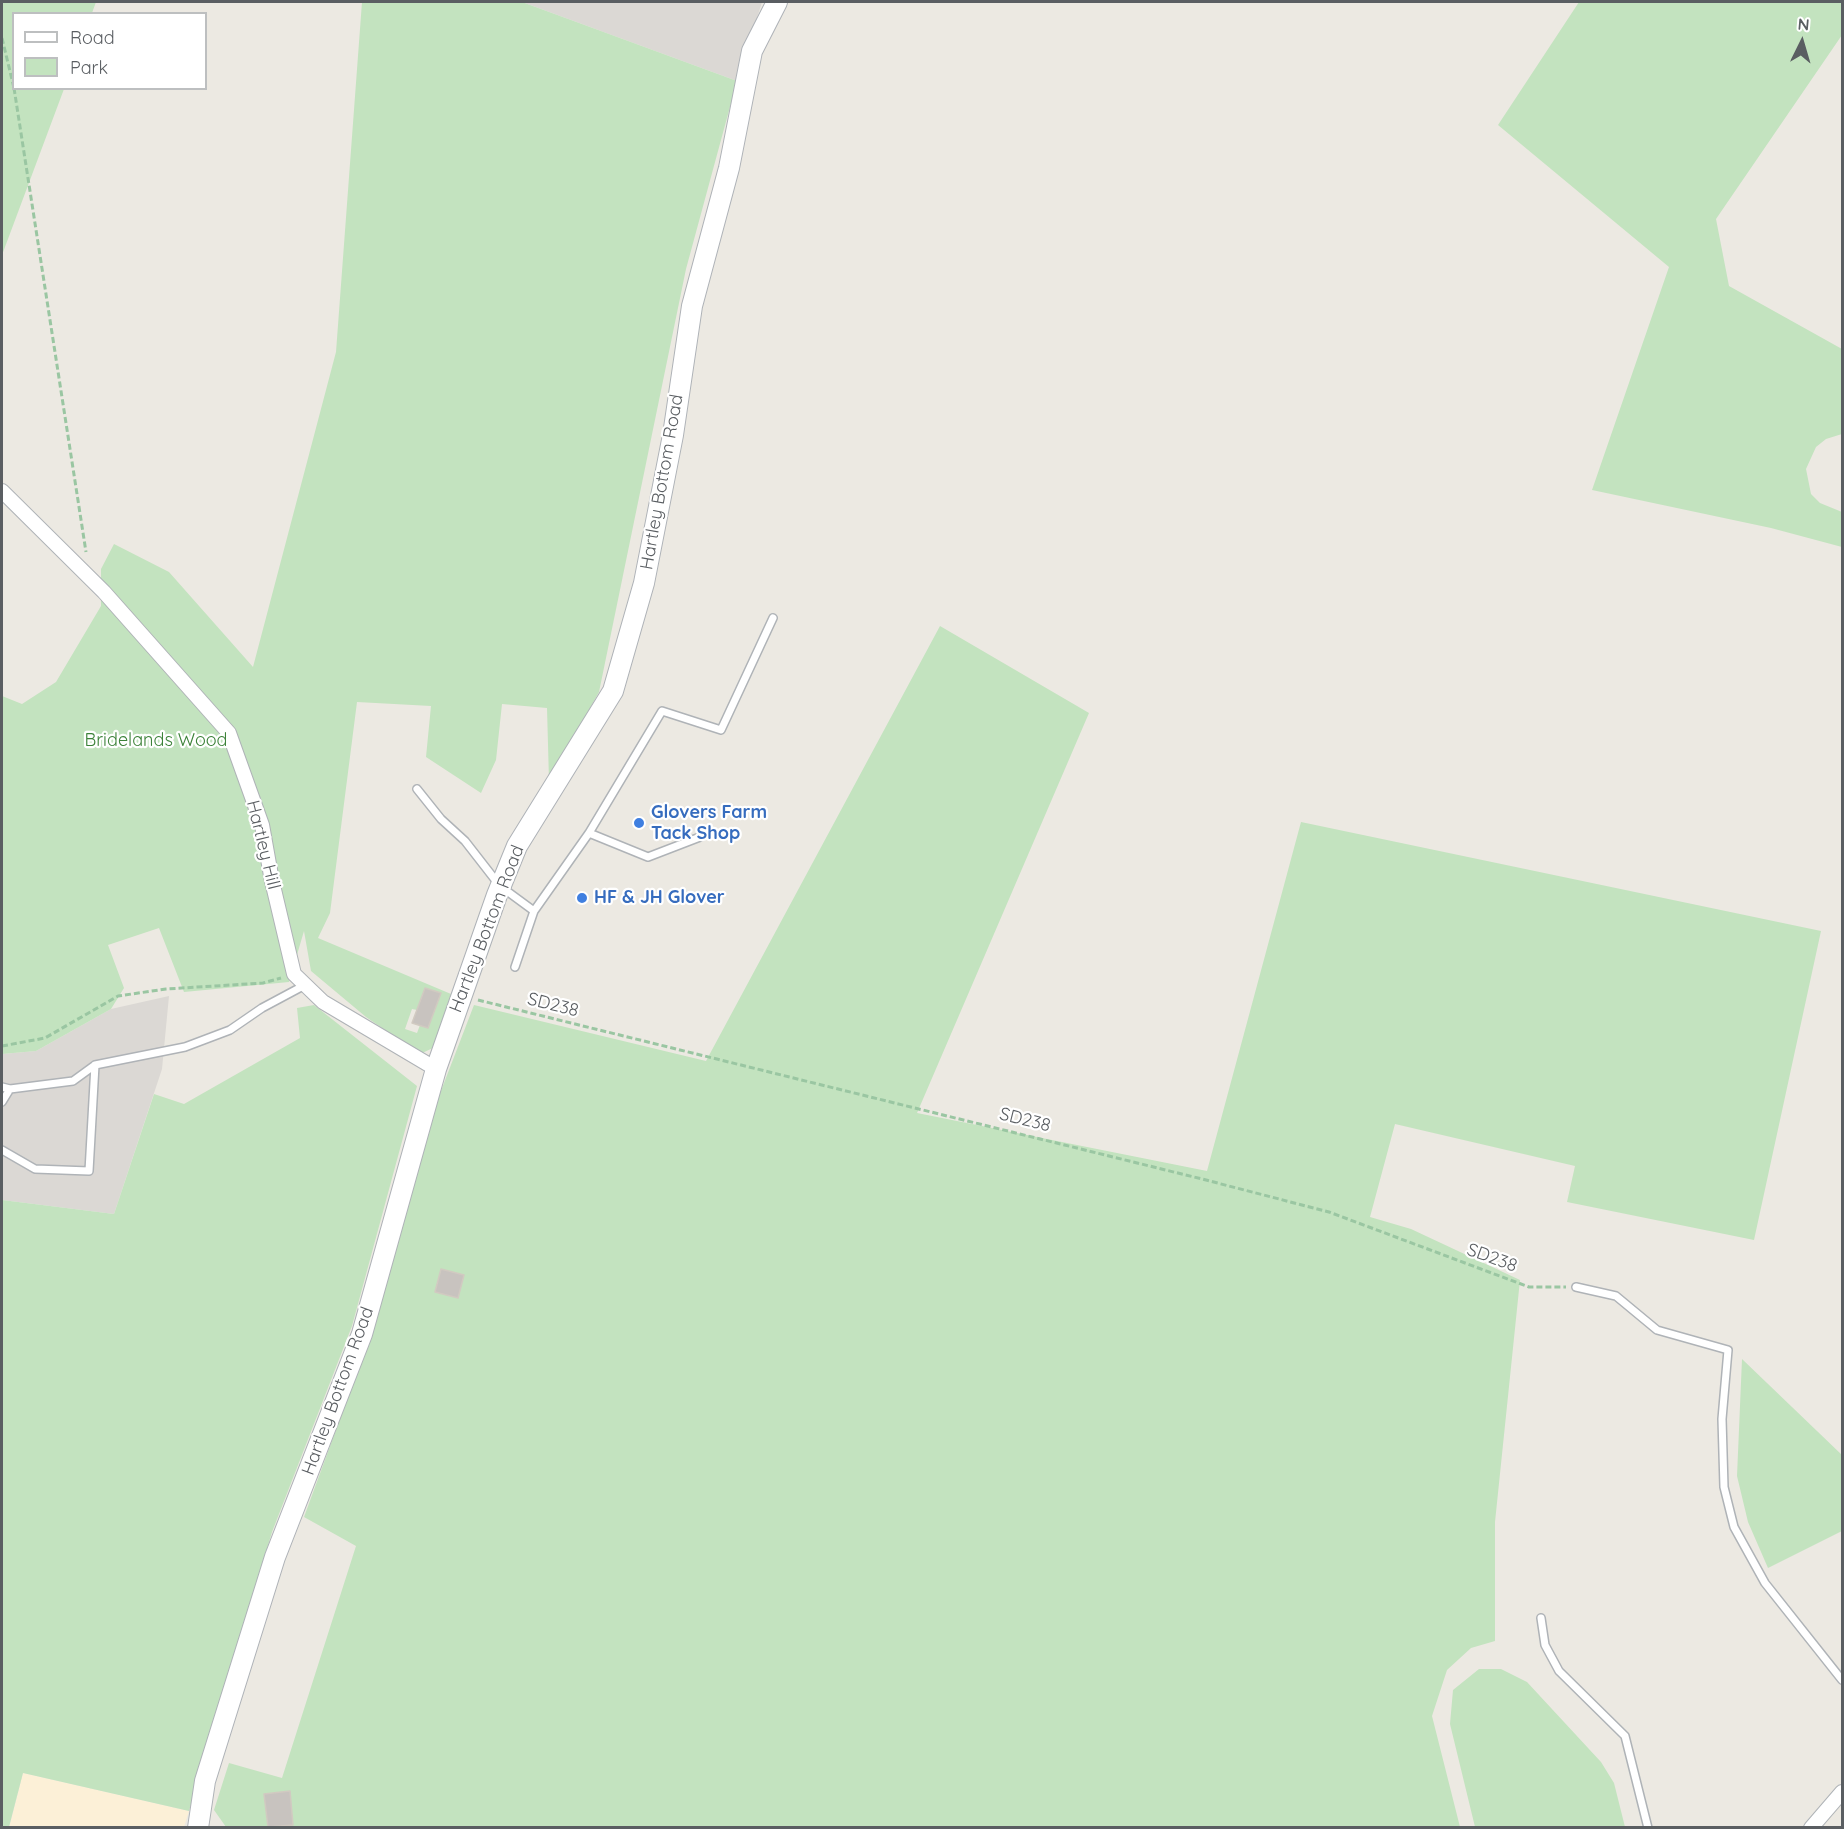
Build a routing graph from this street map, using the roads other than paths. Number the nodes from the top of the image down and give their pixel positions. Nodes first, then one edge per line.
1 (777, 2) edge
2 (2, 491) edge
3 (773, 618) dead end
4 (417, 789) dead end
5 (590, 833) junction
6 (699, 837) dead end
7 (500, 886) junction
8 (534, 911) junction
9 (515, 967) dead end
10 (305, 984) junction
11 (95, 1065) junction
12 (436, 1069) junction
13 (2, 1087) edge
14 (10, 1089) junction
15 (2, 1102) edge
16 (2, 1150) edge
17 (1576, 1287) road end
18 (1541, 1618) dead end
19 (1842, 1680) edge
20 (1842, 1792) edge
21 (198, 1827) edge
22 (1648, 1827) edge
23 (1812, 1827) edge

1 - 7 street, Hartley Bottom Road
2 - 10 street, Hartley Hill
3 - 5 lane
4 - 7 lane
5 - 6 lane
5 - 8 lane
7 - 8 lane
7 - 12 street, Hartley Bottom Road
8 - 9 lane
10 - 11 lane
10 - 12 street
11 - 14 lane
11 - 16 lane
12 - 21 street, Hartley Bottom Road
13 - 14 lane
14 - 15 lane
17 - 19 lane
18 - 22 lane
20 - 23 street

